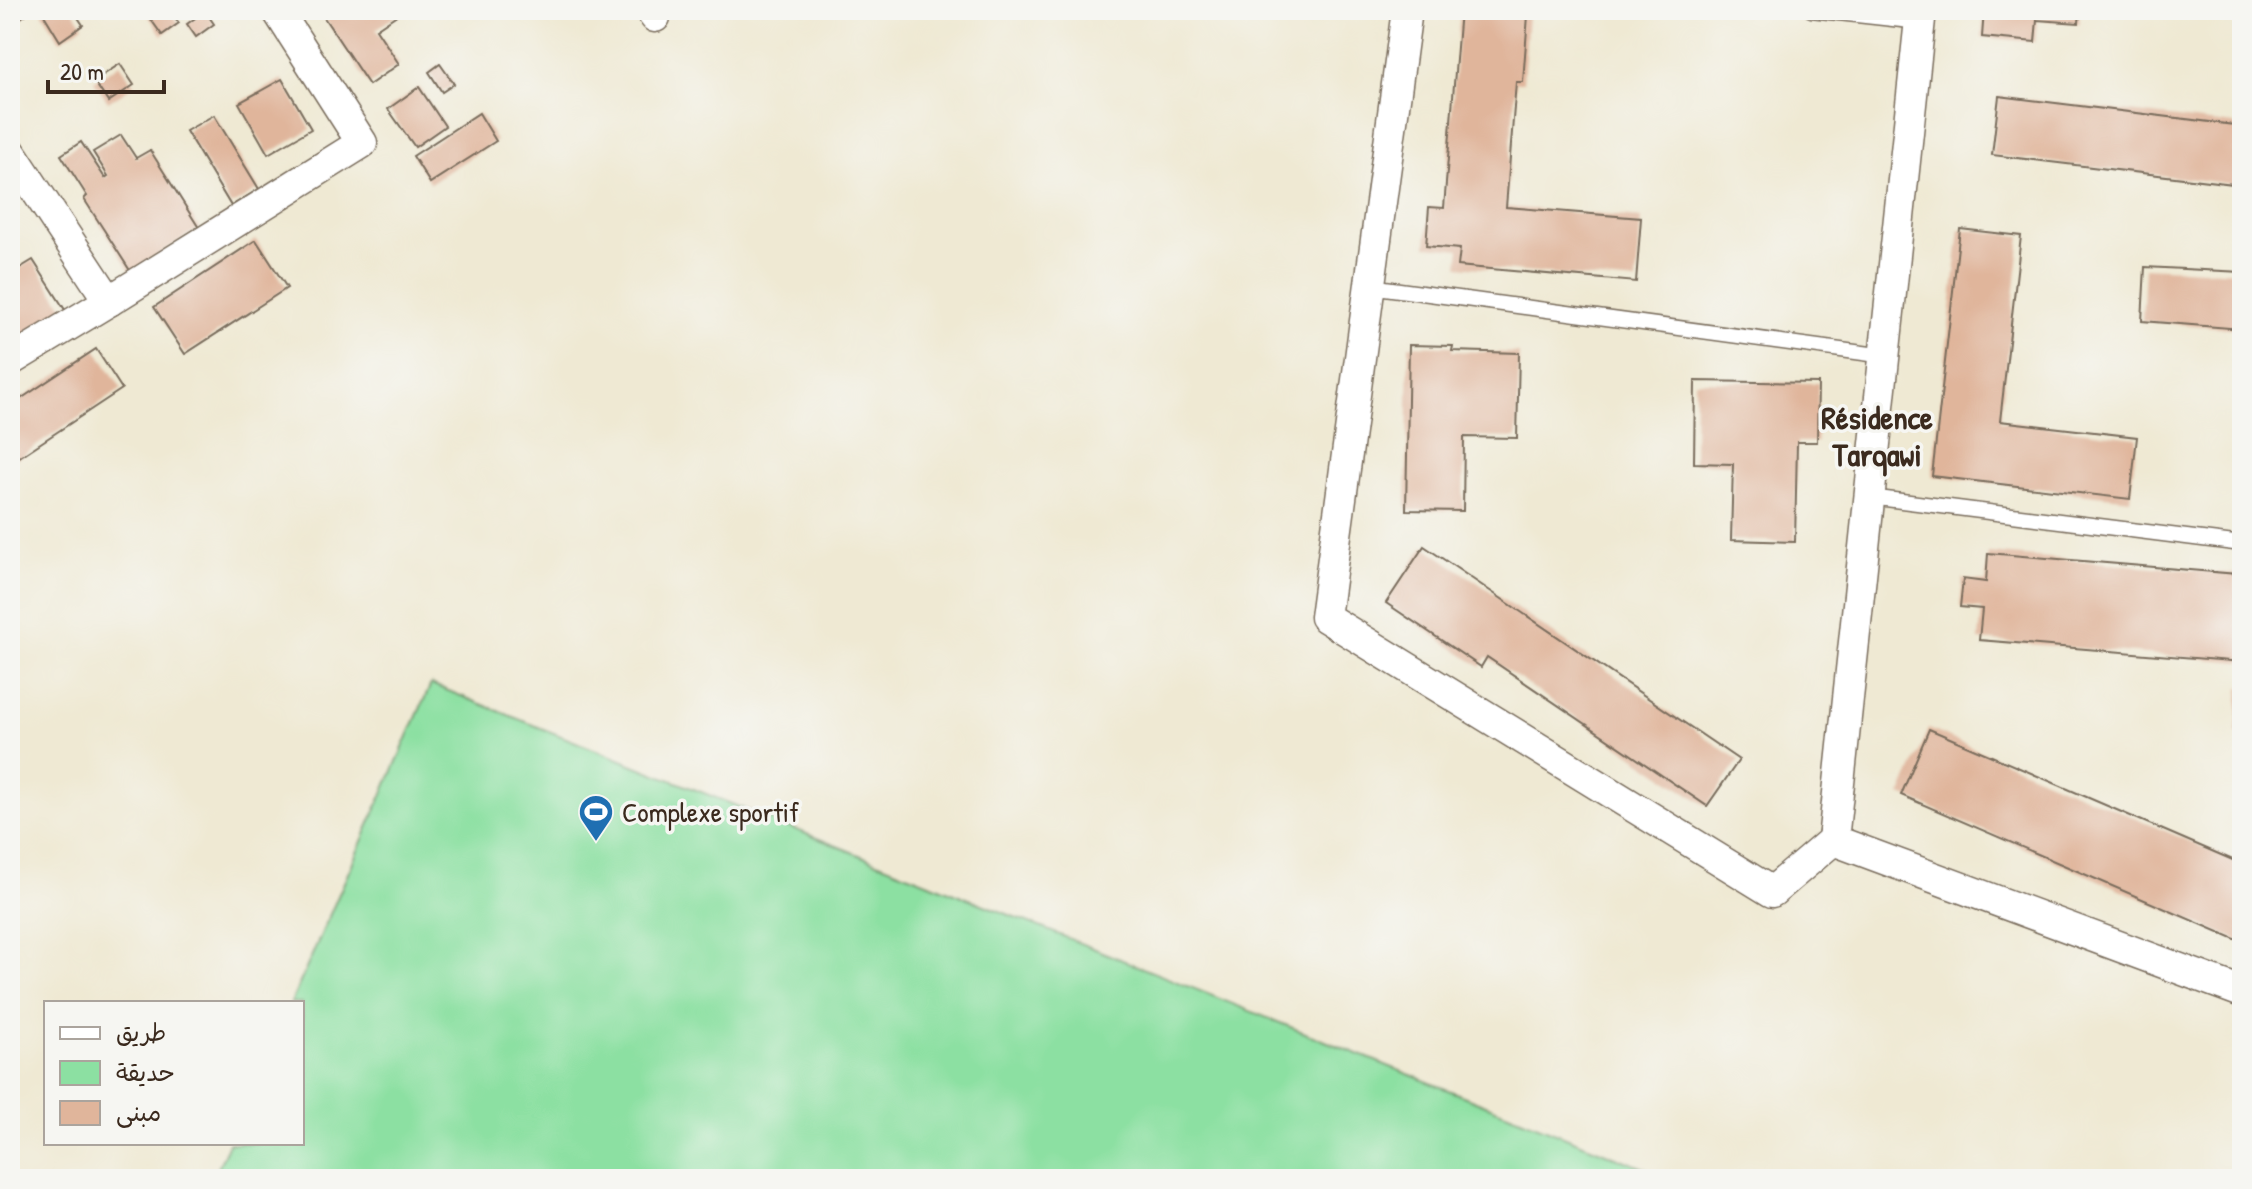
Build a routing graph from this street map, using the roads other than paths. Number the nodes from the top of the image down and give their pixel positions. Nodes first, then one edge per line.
1 (277, 10) edge
2 (1407, 10) edge
3 (1811, 10) edge
4 (1921, 16) edge
5 (10, 151) edge
6 (1370, 286) junction
7 (109, 301) junction
8 (1885, 356) junction
9 (10, 361) edge
10 (1870, 497) junction
11 (2242, 544) edge
12 (1833, 840) junction
13 (2242, 992) edge

1 - 7 street
2 - 6 street
3 - 4 lane
4 - 8 street
5 - 7 street
6 - 8 lane
6 - 12 street
7 - 9 street
8 - 10 street
10 - 11 lane
10 - 12 street
12 - 13 street

